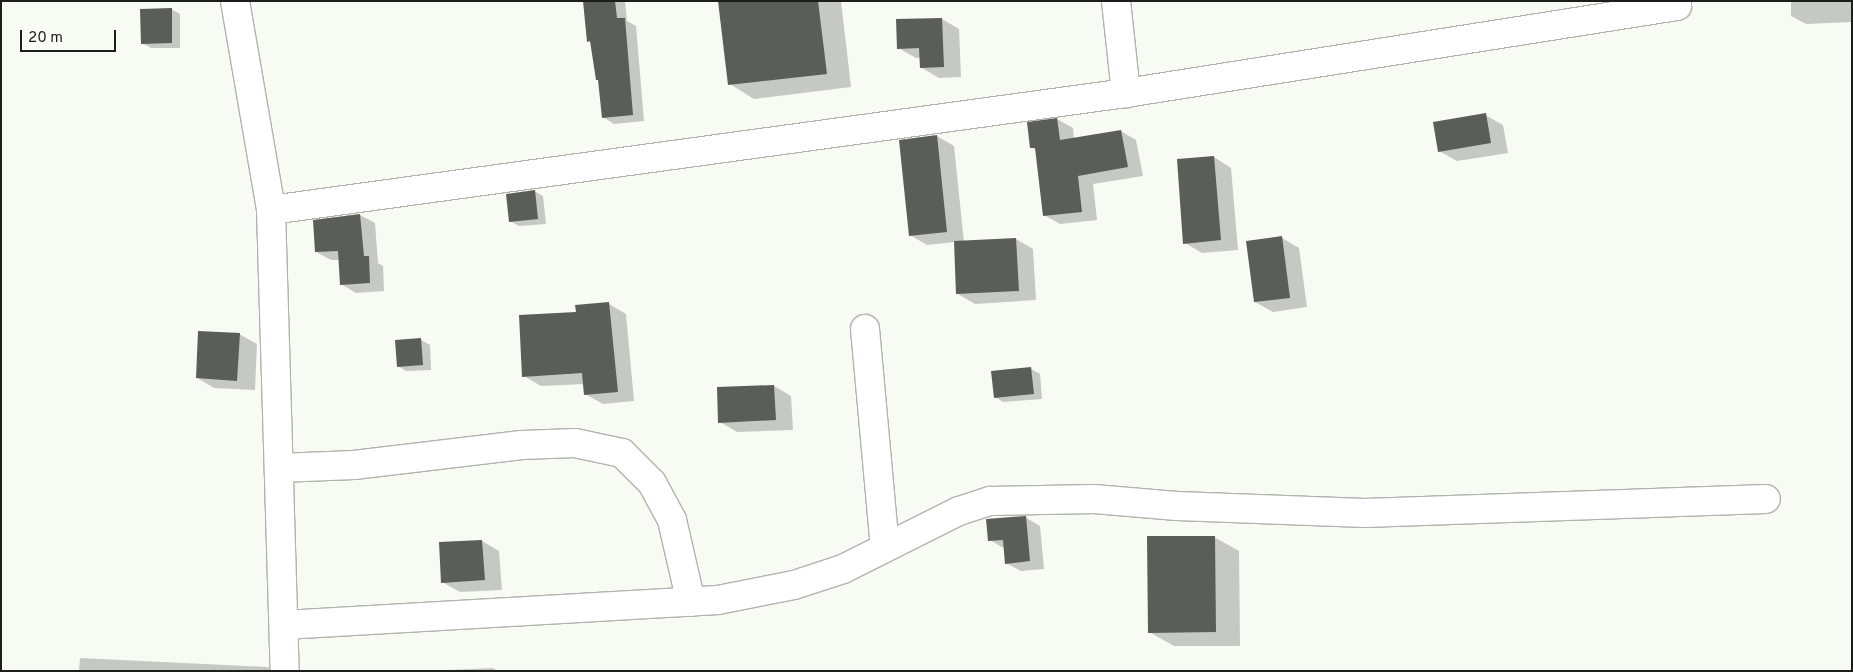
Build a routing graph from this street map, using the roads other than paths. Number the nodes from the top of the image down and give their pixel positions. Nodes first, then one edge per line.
1 (235, 1) edge
2 (1116, 1) edge
3 (1677, 6) dead end
4 (1126, 93) junction
5 (271, 210) junction
6 (865, 329) dead end
7 (279, 468) junction
8 (1766, 499) dead end
9 (885, 547) junction
10 (691, 602) junction
11 (284, 625) junction
12 (285, 671) edge

1 - 5 street
2 - 4 street
3 - 4 street
4 - 5 street
5 - 7 street
6 - 9 street
7 - 10 street
7 - 11 street
8 - 9 street
9 - 10 street
10 - 11 street
11 - 12 street

